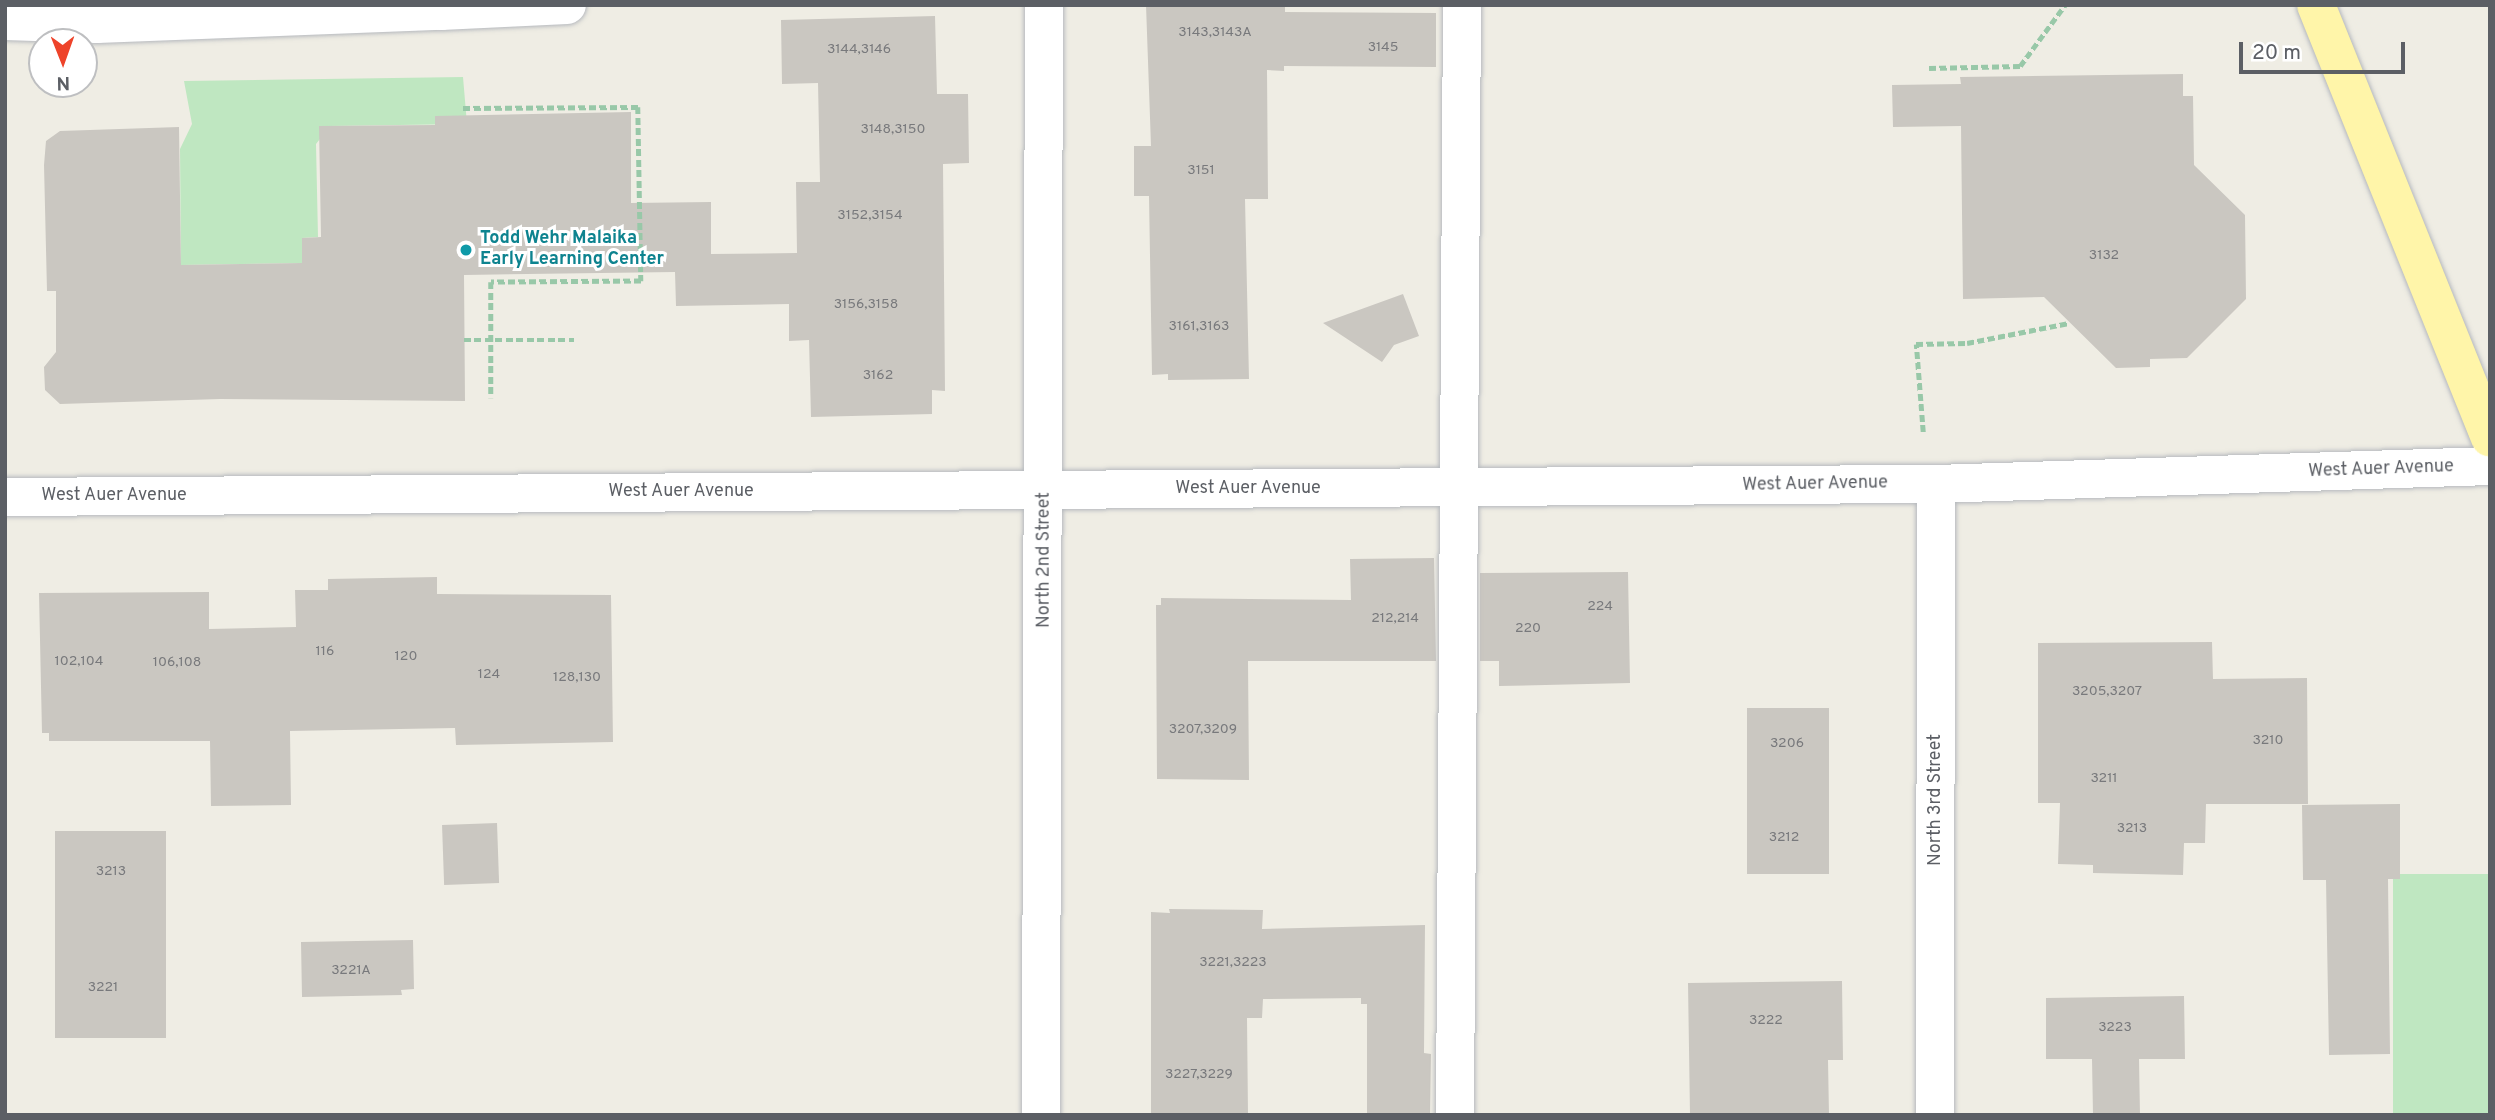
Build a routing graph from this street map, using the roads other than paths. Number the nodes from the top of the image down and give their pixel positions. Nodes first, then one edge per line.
1 (567, 5) edge
2 (1044, 5) edge
3 (1462, 5) edge
4 (2316, 5) edge
5 (442, 8) edge
6 (5, 21) edge
7 (2490, 437) edge
8 (2490, 467) edge
9 (1936, 484) junction
10 (1462, 488) junction
11 (1045, 490) junction
12 (5, 497) edge
13 (1041, 1115) edge
14 (1455, 1115) edge
15 (1935, 1115) edge

1 - 5 street
2 - 11 street, North 2nd Street
3 - 10 street
4 - 7 main road
5 - 6 street
8 - 9 street, West Auer Avenue
9 - 10 street, West Auer Avenue
9 - 15 street, North 3rd Street
10 - 11 street, West Auer Avenue
10 - 14 street
11 - 12 street, West Auer Avenue
11 - 13 street, North 2nd Street

